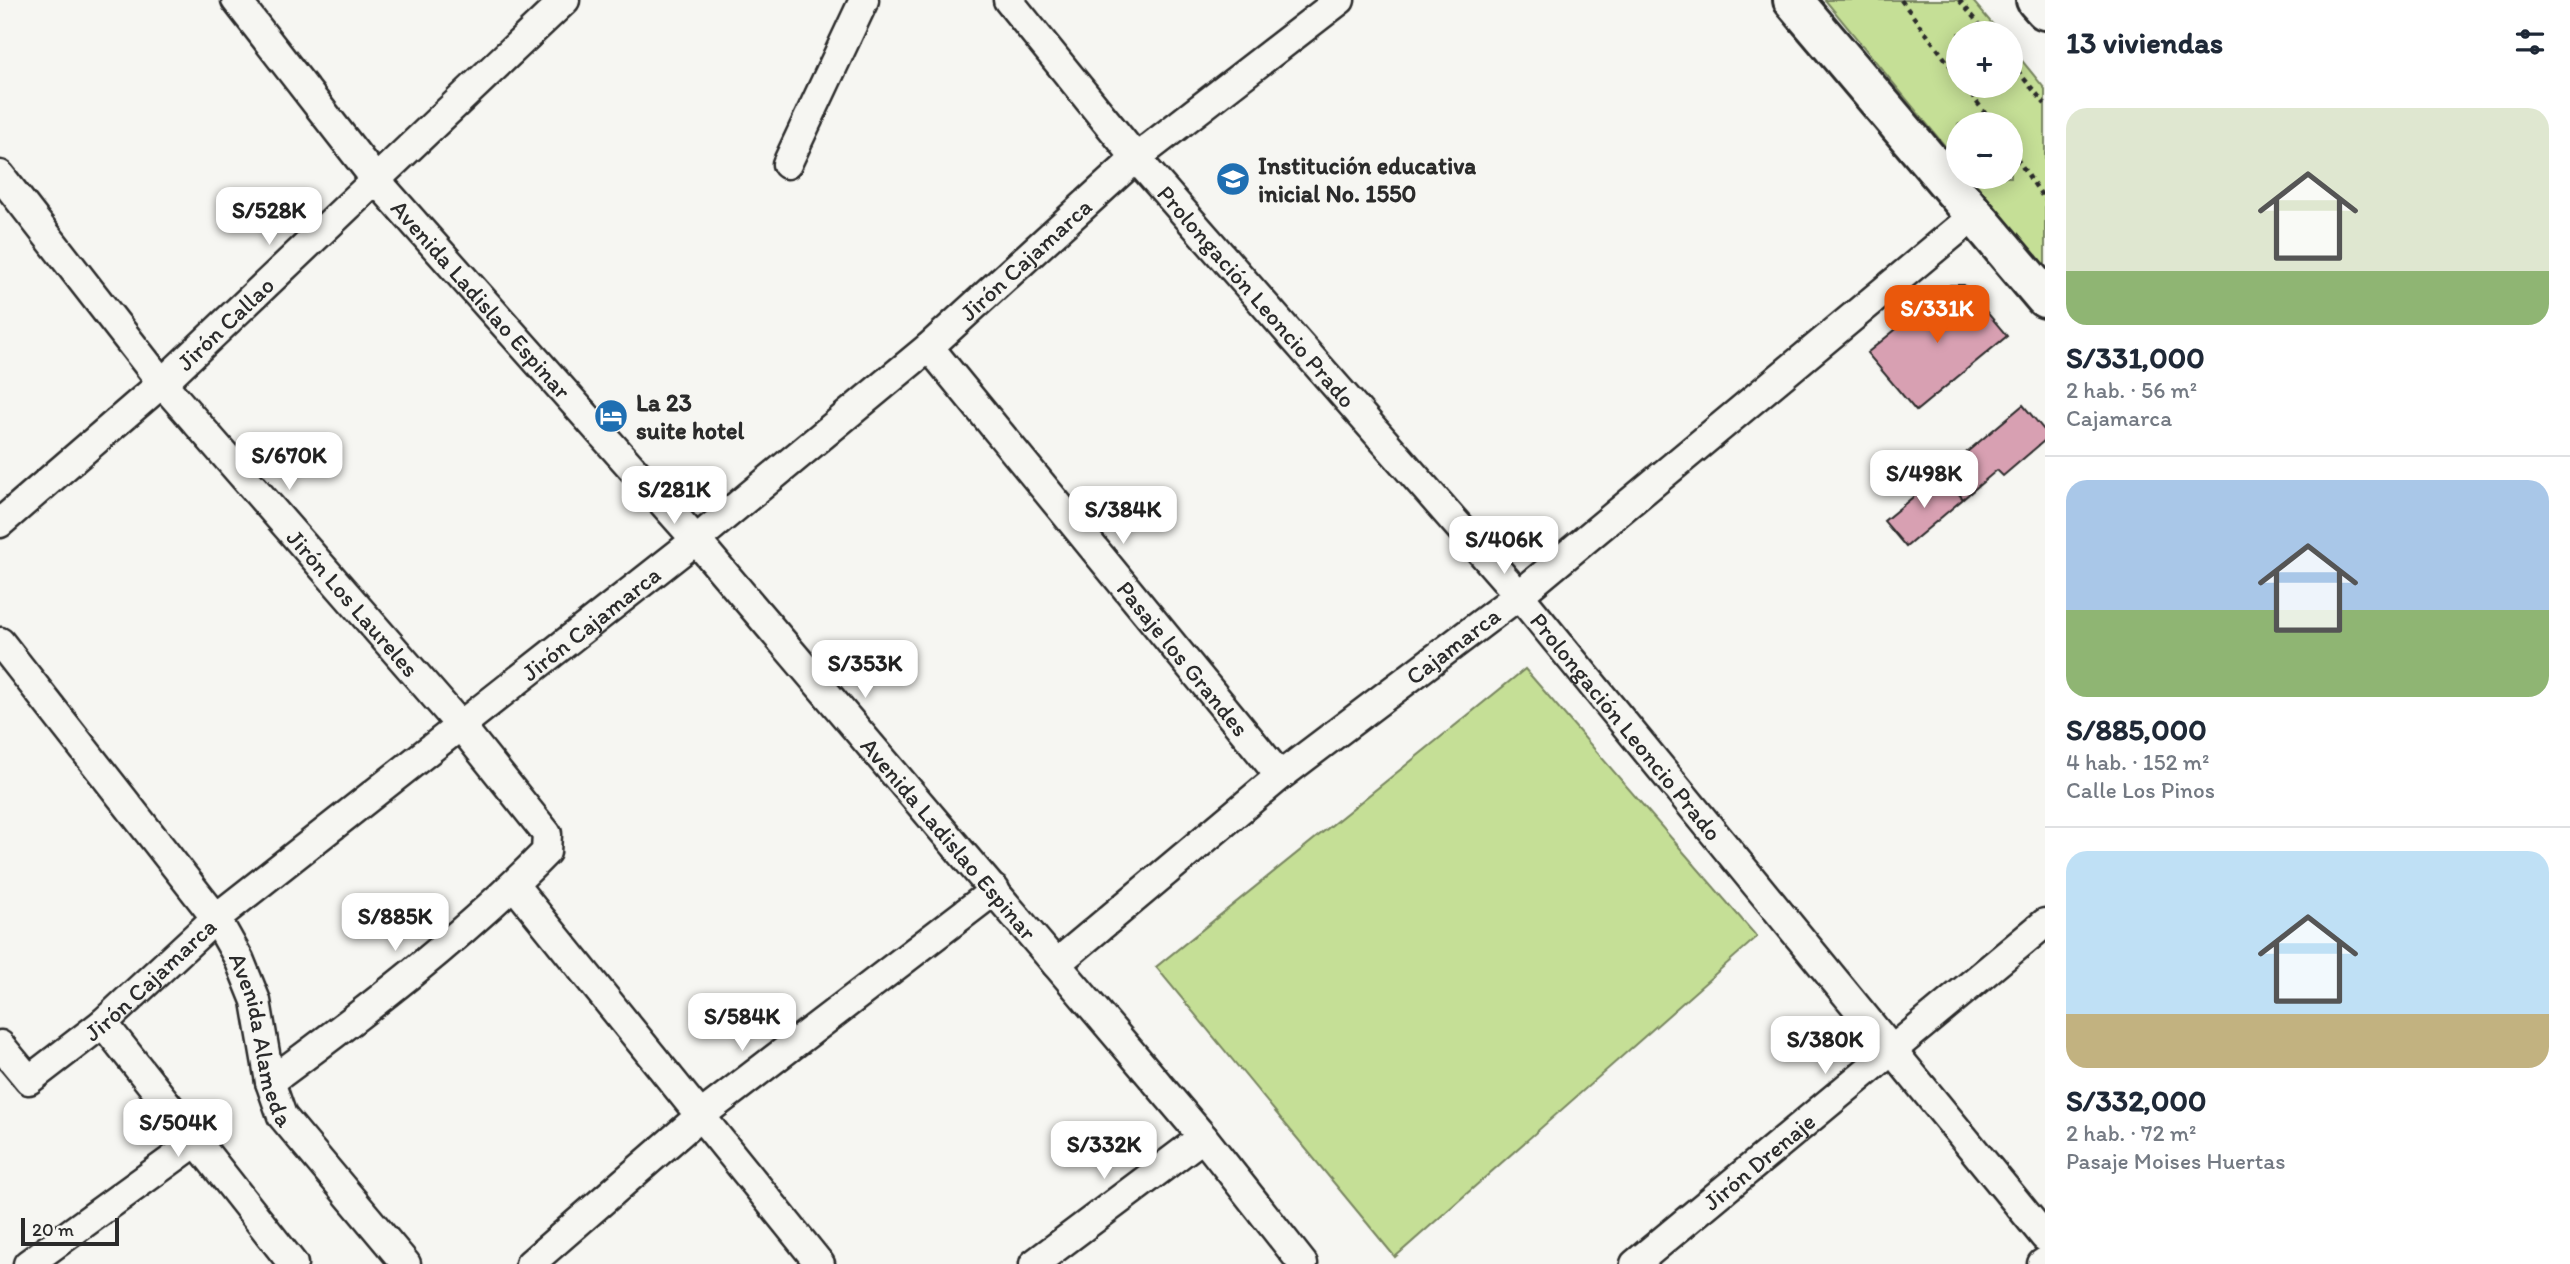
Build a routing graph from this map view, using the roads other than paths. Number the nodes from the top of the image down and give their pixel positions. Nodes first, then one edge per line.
1 (236, 0) edge
2 (565, 0) edge
3 (864, 0) edge
4 (1008, 0) edge
5 (1340, 0) edge
6 (1793, 0) edge
7 (2036, 0) edge
8 (2045, 10) edge
9 (1136, 158) junction
10 (787, 164) dead end
11 (0, 175) edge
12 (376, 180) junction
13 (1975, 215) junction
14 (2045, 298) edge
15 (929, 347) junction
16 (162, 383) junction
17 (0, 523) edge
18 (696, 540) junction
19 (1519, 595) junction
20 (0, 642) edge
21 (460, 725) junction
22 (1280, 776) junction
23 (514, 885) junction
24 (995, 890) junction
25 (216, 918) junction
26 (2045, 923) edge
27 (1056, 964) junction
28 (103, 1023) junction
29 (0, 1045) edge
30 (1893, 1052) junction
31 (270, 1082) junction
32 (700, 1116) junction
33 (1203, 1137) junction
34 (196, 1142) junction
35 (2045, 1237) edge
36 (29, 1264) edge
37 (293, 1264) edge
38 (406, 1264) edge
39 (530, 1264) edge
40 (820, 1264) edge
41 (1034, 1264) edge
42 (1304, 1264) edge
43 (1635, 1264) edge

1 - 12 street, Avenida Ladislao Espinar
2 - 12 street, Jirón Callao
3 - 10 street
4 - 9 street, Prolongación Leoncio Prado
5 - 9 street, Jirón Cajamarca
6 - 13 main road
7 - 8 main road
9 - 15 street, Jirón Cajamarca
9 - 19 street, Prolongación Leoncio Prado
11 - 16 street, Jirón Los Laureles
12 - 16 street, Jirón Callao
12 - 18 street, Avenida Ladislao Espinar
13 - 14 main road
13 - 19 street, Cajamarca
15 - 18 street, Jirón Cajamarca
15 - 22 street, Pasaje los Grandes
16 - 17 street, Jirón Callao
16 - 21 street, Jirón Los Laureles
18 - 21 street, Jirón Cajamarca
18 - 24 street, Avenida Ladislao Espinar
19 - 22 street, Cajamarca
19 - 30 street, Prolongación Leoncio Prado
20 - 25 street, Avenida Alameda
21 - 23 street, Jirón Los Laureles
21 - 25 street, Jirón Cajamarca
22 - 27 street, Cajamarca
23 - 31 street
23 - 32 street
24 - 27 street, Avenida Ladislao Espinar
24 - 32 street
25 - 28 street, Jirón Cajamarca
25 - 31 street, Avenida Alameda
26 - 30 street, Jirón Drenaje
27 - 33 street, Avenida Ladislao Espinar
28 - 29 street, Jirón Cajamarca
28 - 34 street
30 - 35 street, Prolongación Leoncio Prado
30 - 43 street, Jirón Drenaje
31 - 38 street, Avenida Alameda
32 - 39 street
32 - 40 street
33 - 41 street
33 - 42 street, Avenida Ladislao Espinar
34 - 36 street
34 - 37 street

